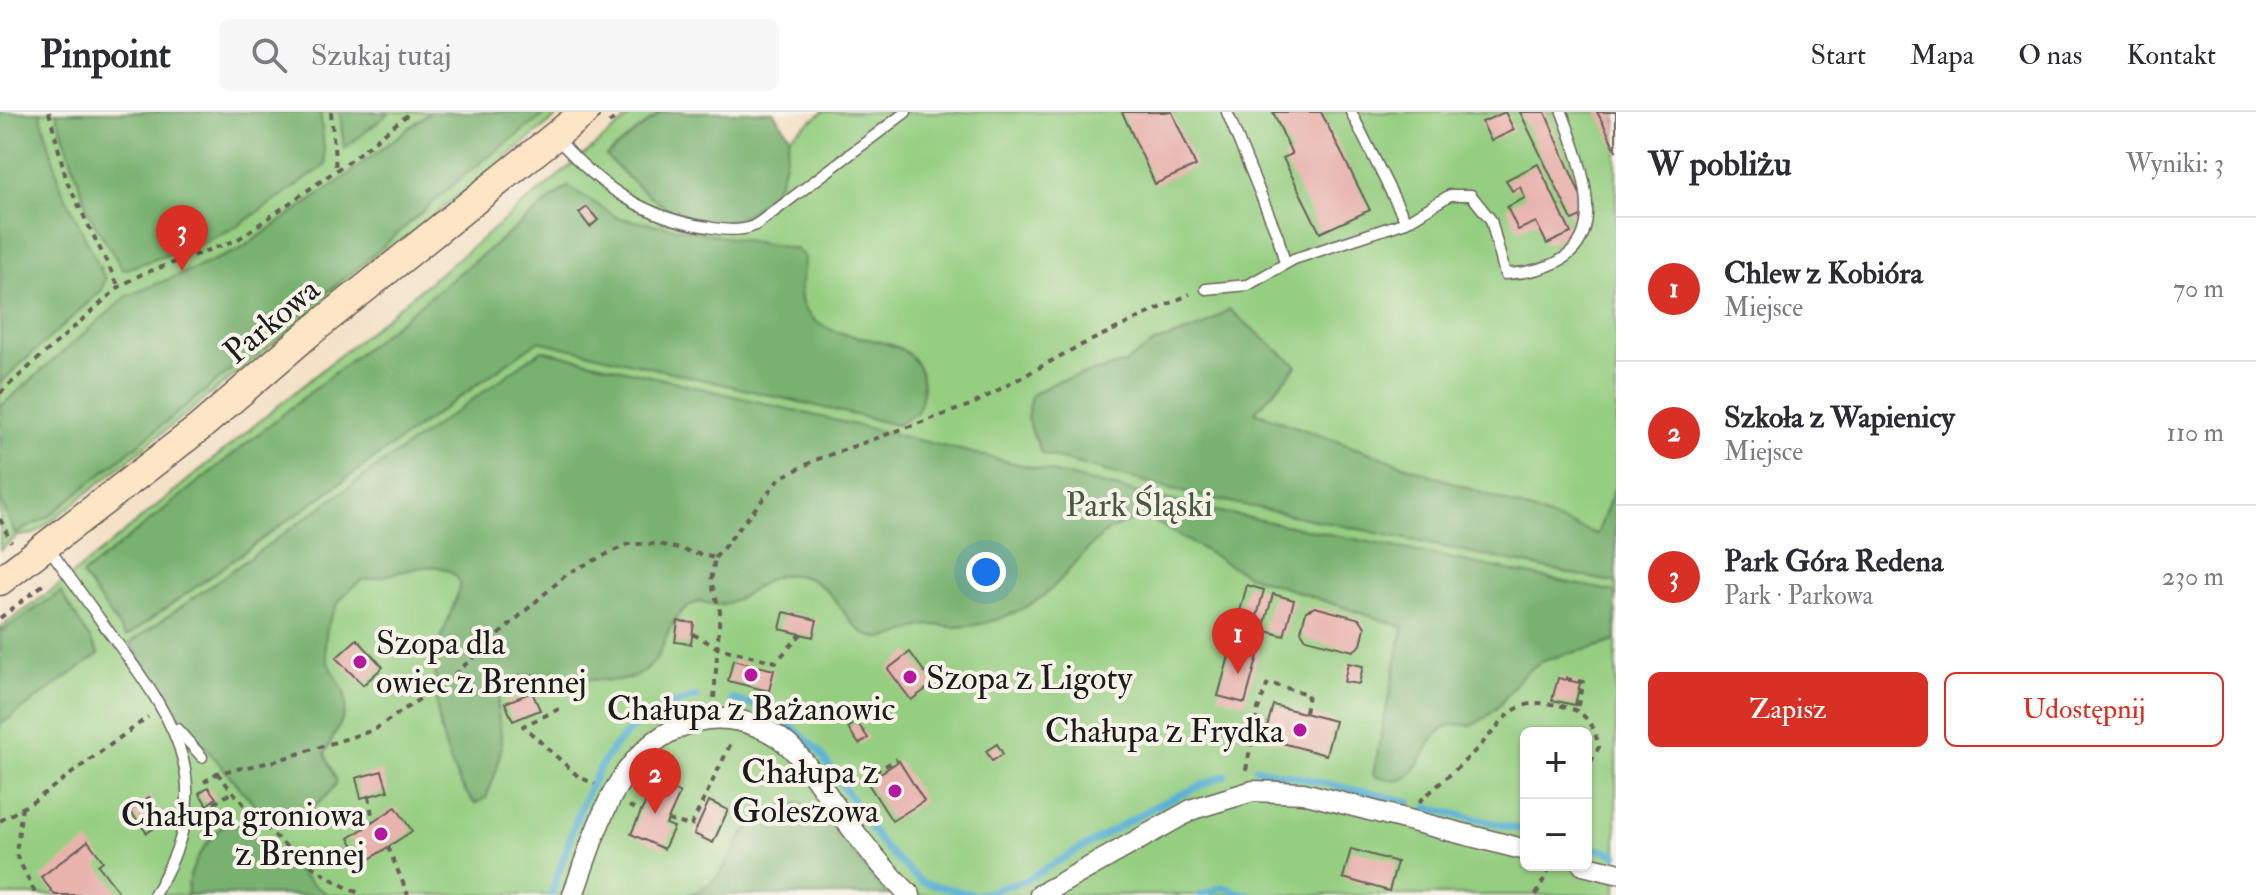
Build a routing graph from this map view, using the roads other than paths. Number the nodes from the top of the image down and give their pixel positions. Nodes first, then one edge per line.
1 (585, 112) edge
2 (906, 112) edge
3 (1227, 112) edge
4 (1351, 112) edge
5 (1562, 112) edge
6 (556, 136) junction
7 (1406, 222) junction
8 (1285, 263) junction
9 (1206, 289) road end
10 (47, 546) junction
11 (0, 581) edge
12 (173, 724) junction
13 (202, 757) road end
14 (1520, 848) edge
15 (1592, 867) edge
16 (1616, 873) edge
17 (154, 895) edge
18 (573, 895) edge
19 (910, 895) edge
20 (1040, 895) edge

1 - 6 street, Parkowa
2 - 6 lane
3 - 8 lane
4 - 7 lane
5 - 7 lane
6 - 10 street, Parkowa
7 - 8 lane
8 - 9 lane
10 - 11 street, Parkowa
10 - 12 lane
12 - 13 lane
12 - 17 lane
14 - 20 street
15 - 16 street
18 - 19 street

